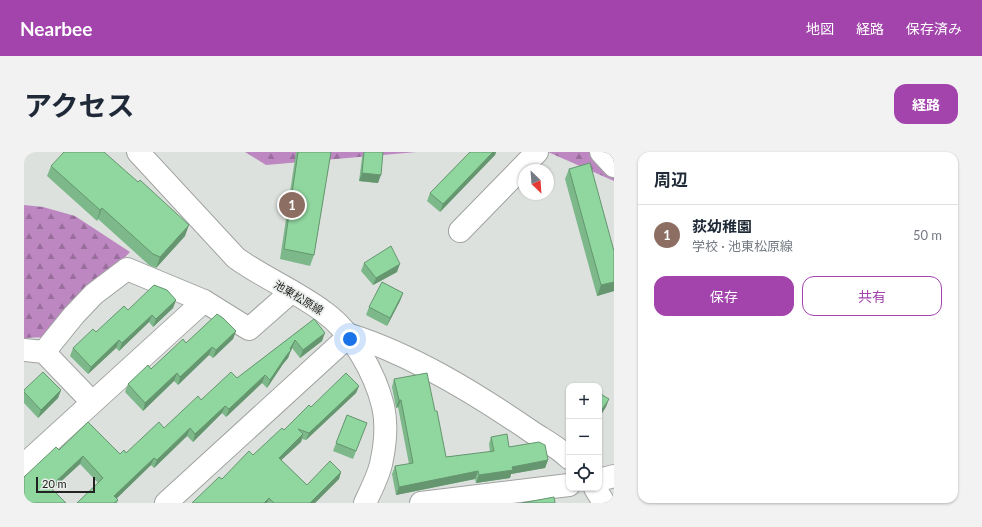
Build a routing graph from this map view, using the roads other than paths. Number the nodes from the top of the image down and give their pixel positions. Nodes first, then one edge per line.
1 (138, 152) edge
2 (537, 152) edge
3 (601, 152) edge
4 (614, 166) edge
5 (460, 231) dead end
6 (291, 292) junction
7 (204, 301) junction
8 (350, 335) junction
9 (34, 351) edge
10 (92, 402) junction
11 (566, 456) edge
12 (24, 465) edge
13 (614, 476) edge
14 (602, 479) edge
15 (566, 485) edge
16 (597, 491) edge
17 (166, 503) edge
18 (365, 503) edge
19 (421, 503) edge
20 (604, 503) edge

1 - 6 street, 池東松原線
2 - 5 street
3 - 4 street
6 - 7 street
6 - 8 street, 池東松原線
7 - 9 street
7 - 10 street
8 - 11 street
8 - 17 street
8 - 18 street, 池東松原線
9 - 10 street
10 - 12 street
13 - 14 street
15 - 19 street
16 - 20 street

